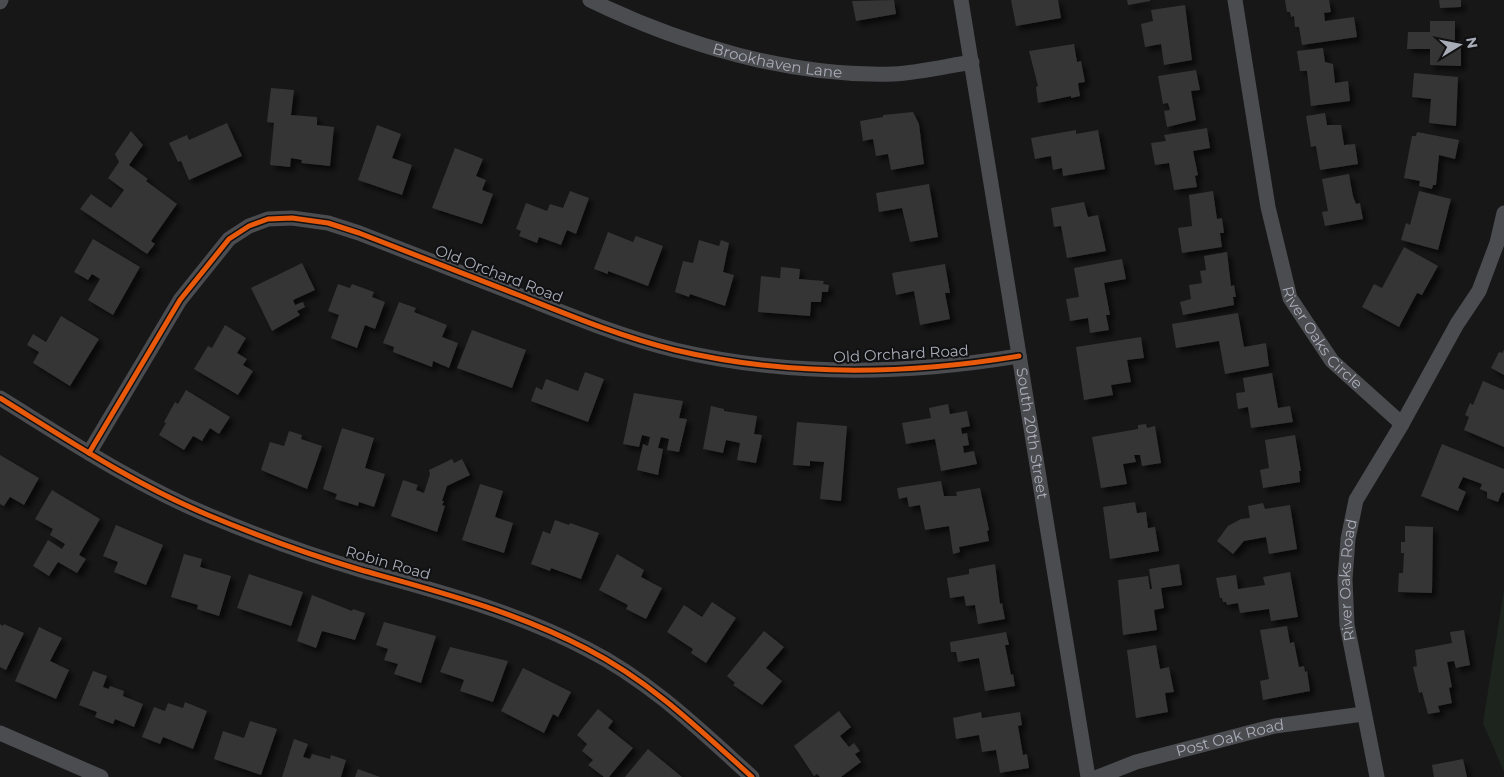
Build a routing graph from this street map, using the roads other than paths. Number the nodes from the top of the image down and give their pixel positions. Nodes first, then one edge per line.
1 (590, 0) edge
2 (961, 0) edge
3 (1235, 0) edge
4 (972, 62) junction
5 (1504, 213) edge
6 (1020, 356) junction
7 (0, 398) edge
8 (1402, 424) junction
9 (89, 453) junction
10 (1363, 714) junction
11 (0, 733) edge
12 (101, 777) edge
13 (752, 777) edge
14 (1088, 777) edge
15 (1098, 777) edge
16 (1377, 777) edge

1 - 4 street, Brookhaven Lane
2 - 4 street, South 20th Street
3 - 8 street, River Oaks Circle
4 - 6 street, South 20th Street
5 - 8 street
6 - 9 street, Old Orchard Road
6 - 14 street, South 20th Street
7 - 9 street, Robin Road
8 - 10 street, River Oaks Road
9 - 13 street, Robin Road
10 - 15 street, Post Oak Road
10 - 16 street, River Oaks Road
11 - 12 street

